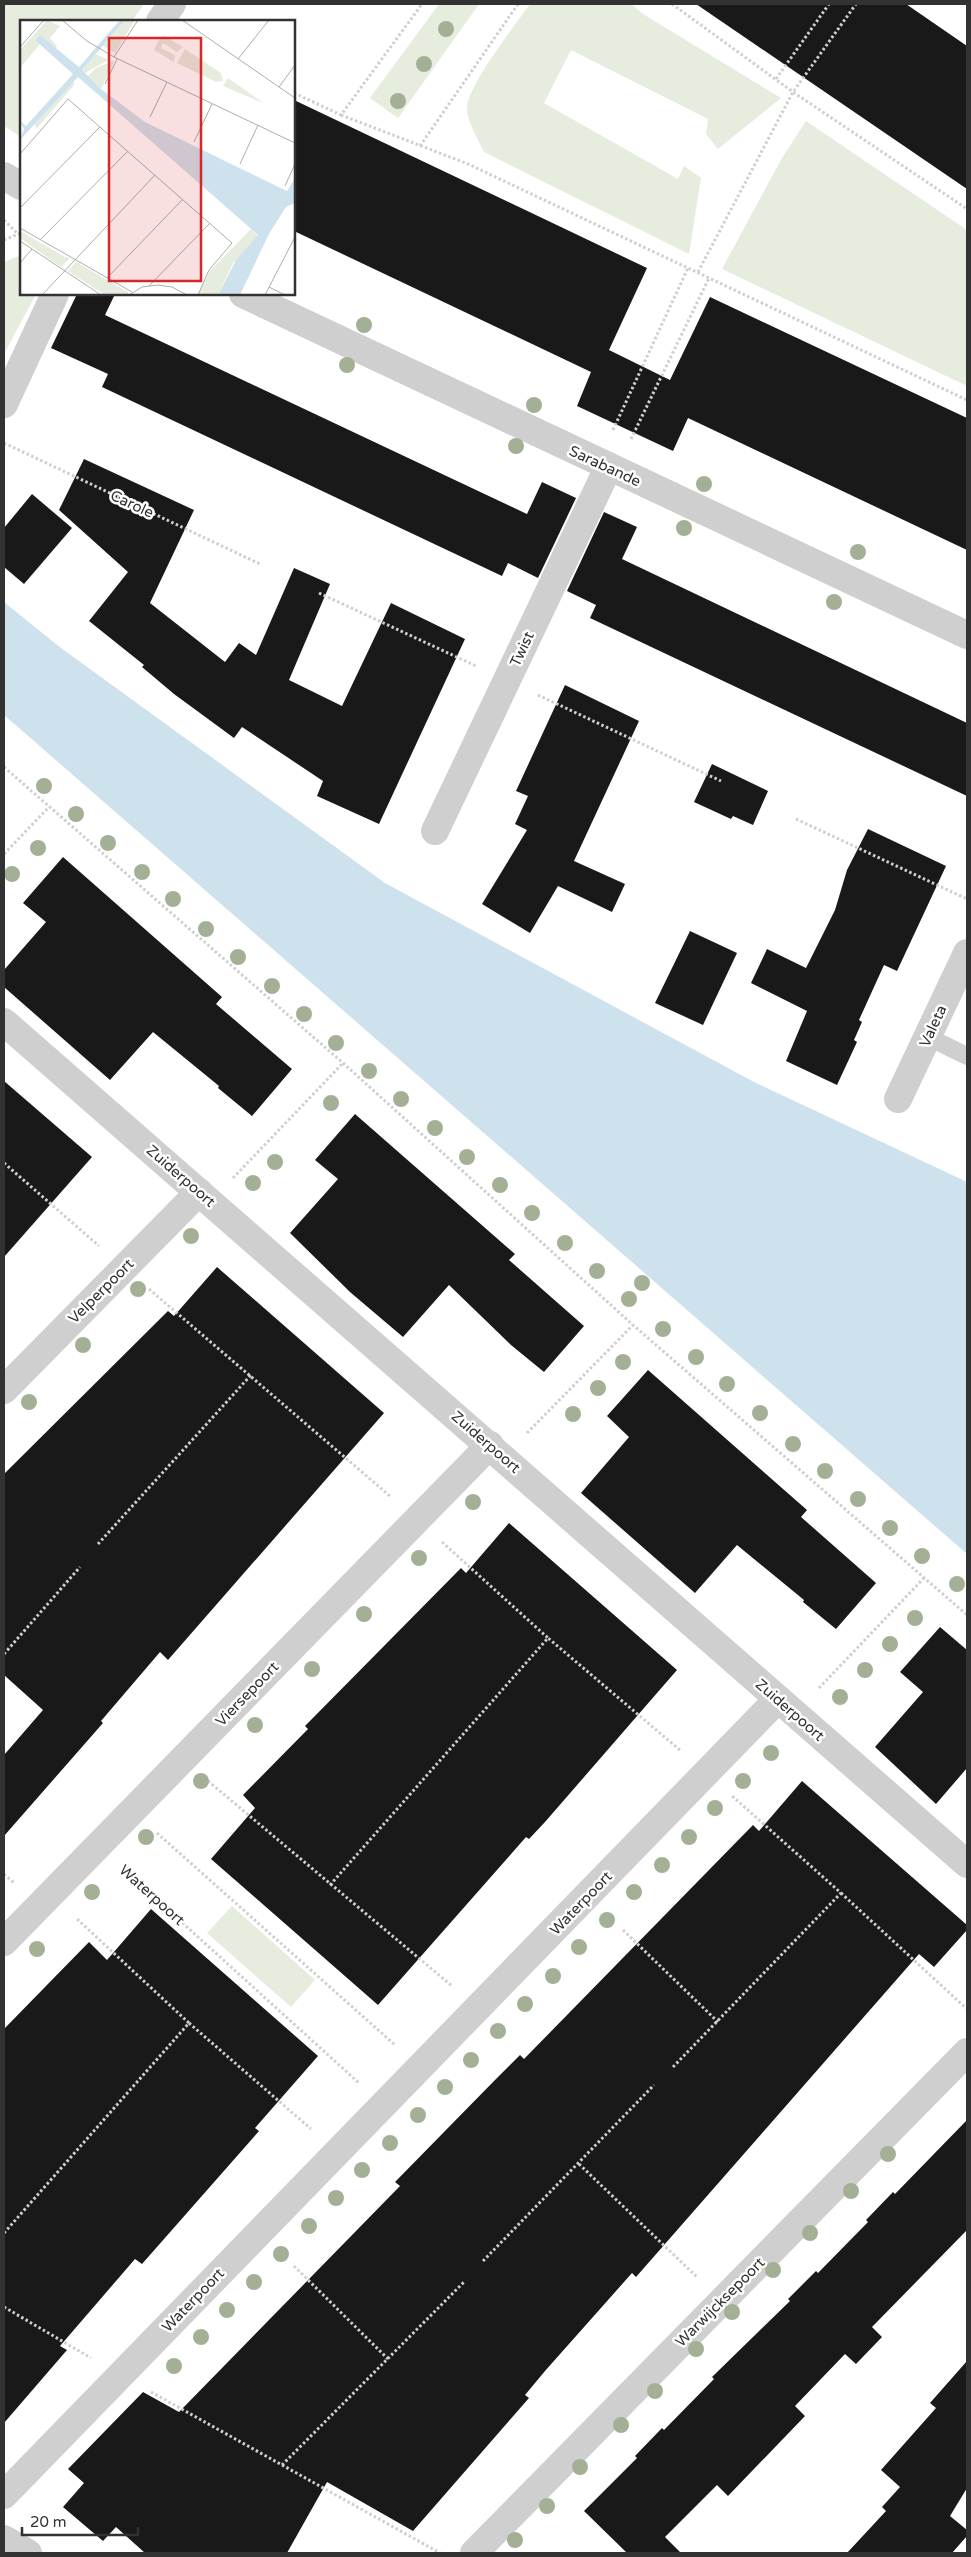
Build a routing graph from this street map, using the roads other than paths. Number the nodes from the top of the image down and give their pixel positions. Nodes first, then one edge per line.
1 (172, 4) edge
2 (161, 20) edge
3 (4, 176) edge
4 (20, 185) edge
5 (55, 295) edge
6 (245, 295) edge
7 (4, 404) edge
8 (608, 468) junction
9 (967, 636) edge
10 (435, 831) dead end
11 (967, 953) edge
12 (4, 1022) edge
13 (928, 1037) junction
14 (967, 1056) edge
15 (898, 1099) dead end
16 (205, 1197) junction
17 (4, 1390) edge
18 (497, 1451) junction
19 (786, 1706) junction
20 (967, 1864) edge
21 (4, 1942) edge
22 (967, 2052) edge
23 (4, 2495) edge
24 (4, 2540) edge
25 (28, 2553) edge
26 (474, 2553) edge

1 - 2 street
3 - 4 street
5 - 7 street
6 - 8 street, Sarabande
8 - 9 street, Sarabande
8 - 10 street, Twist
11 - 13 street, Valeta
12 - 16 street, Zuiderpoort
13 - 14 lane
13 - 15 street, Valeta
16 - 17 street, Velperpoort
16 - 18 street, Zuiderpoort
18 - 19 street, Zuiderpoort
18 - 21 street, Viersepoort
19 - 20 street, Zuiderpoort
19 - 23 street, Waterpoort
22 - 26 street, Warwijcksepoort
24 - 25 street

